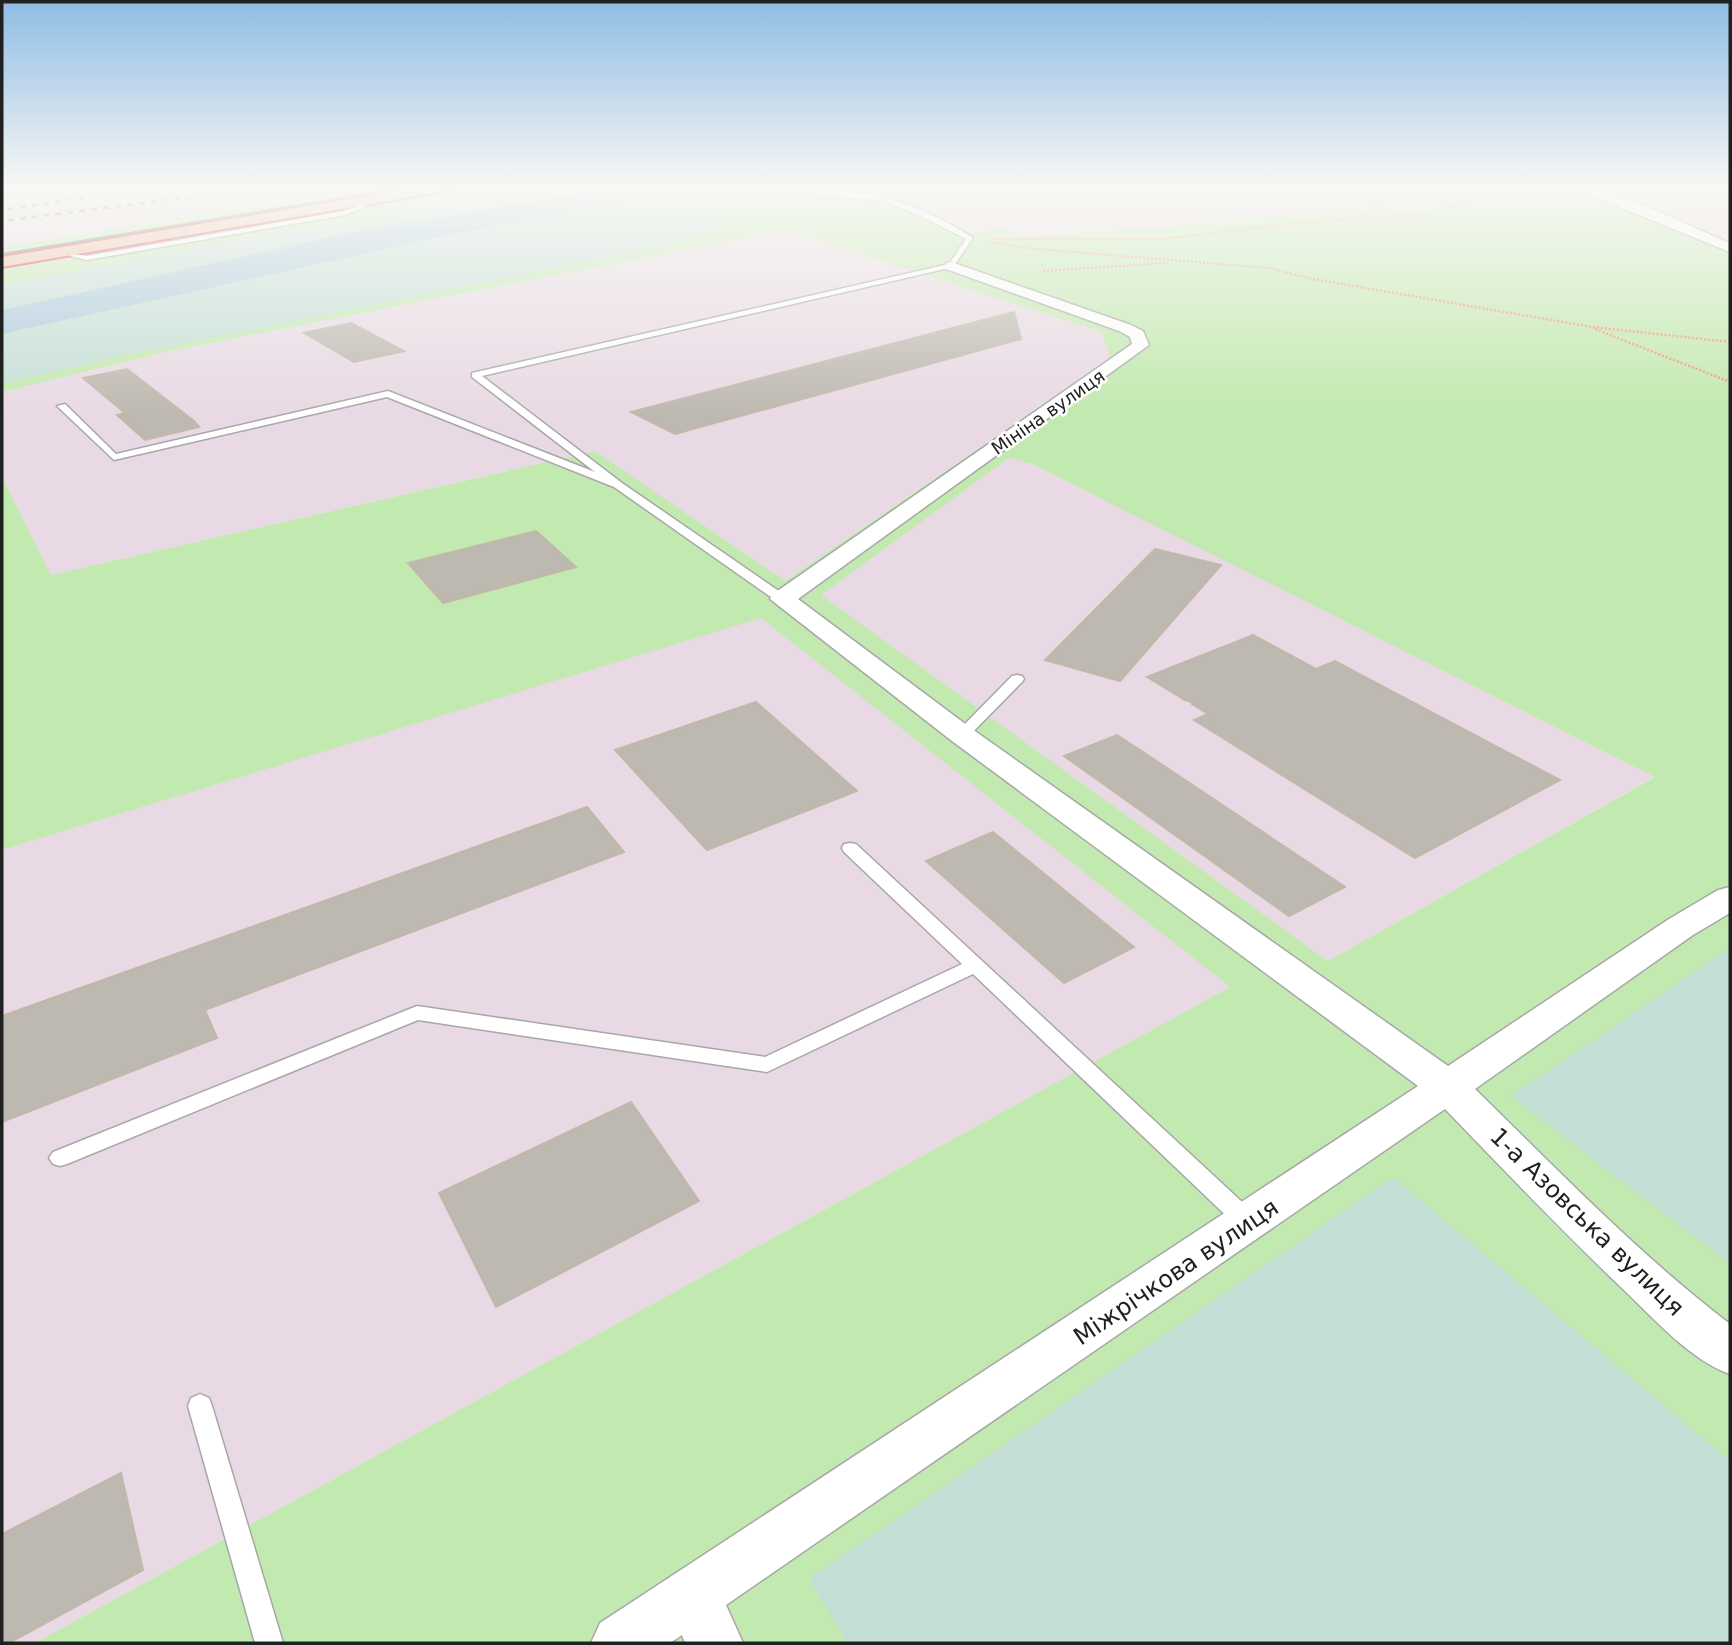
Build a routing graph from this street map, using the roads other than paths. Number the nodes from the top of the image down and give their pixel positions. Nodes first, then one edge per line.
1 (953, 263) edge
2 (951, 266) junction
3 (62, 406) dead end
4 (618, 485) junction
5 (782, 599) junction
6 (1017, 680) dead end
7 (962, 735) junction
8 (850, 848) dead end
9 (1730, 898) edge
10 (975, 965) junction
11 (1448, 1087) junction
12 (60, 1158) dead end
13 (1249, 1223) junction
14 (1730, 1352) edge
15 (200, 1406) dead end
16 (703, 1620) edge
17 (269, 1643) edge
18 (620, 1643) edge

1 - 2 lane
2 - 4 lane
2 - 5 street, Мініна вулиця
3 - 4 lane
4 - 5 lane
5 - 7 street, 1-а Азовська вулиця
6 - 7 lane
7 - 11 street, 1-а Азовська вулиця
8 - 10 lane
9 - 11 street, Міжрічкова вулиця
10 - 12 lane
10 - 13 lane
11 - 13 street, Міжрічкова вулиця
11 - 14 street, 1-а Азовська вулиця
13 - 16 street, Міжрічкова вулиця
15 - 17 lane
16 - 18 street, Міжрічкова вулиця

